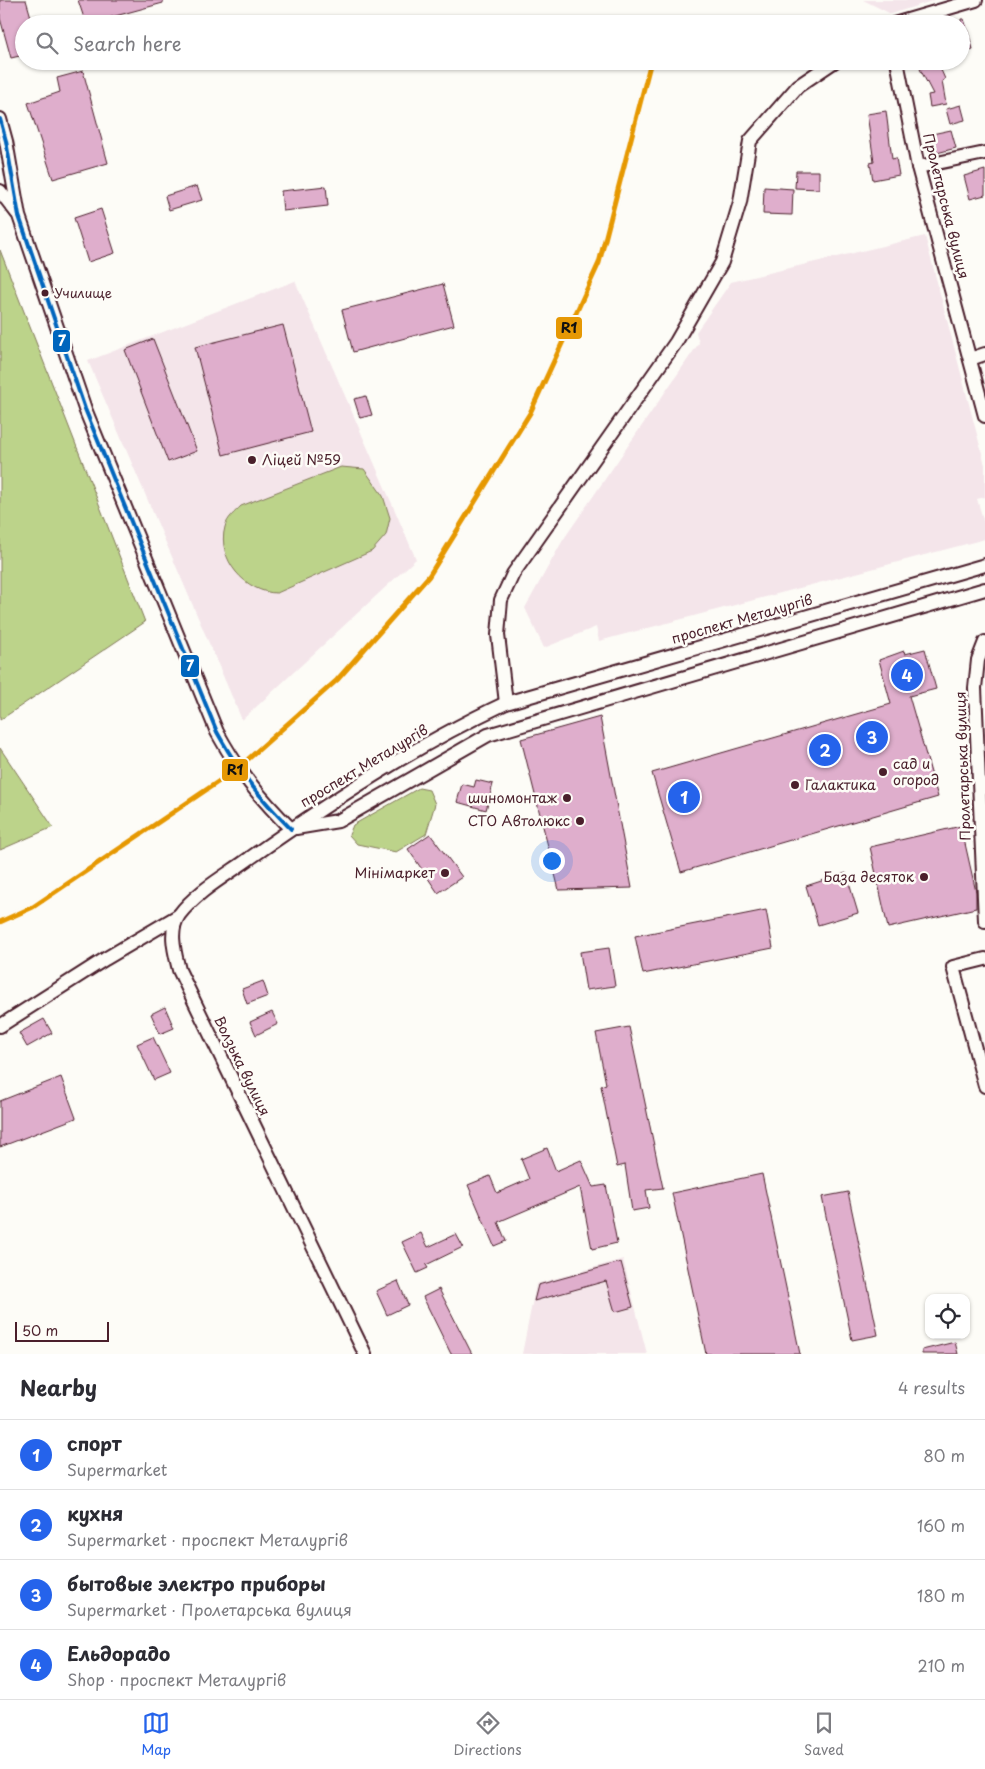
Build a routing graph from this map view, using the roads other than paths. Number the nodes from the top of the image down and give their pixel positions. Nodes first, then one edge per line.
1 (976, 0) edge
2 (925, 15) edge
3 (822, 70) edge
4 (899, 70) edge
5 (0, 120) edge
6 (985, 153) edge
7 (9, 159) junction
8 (918, 168) junction
9 (0, 174) edge
10 (0, 191) edge
11 (19, 216) junction
12 (985, 354) edge
13 (970, 359) junction
14 (985, 416) edge
15 (985, 565) edge
16 (985, 589) edge
17 (985, 642) edge
18 (692, 649) junction
19 (700, 672) junction
20 (506, 703) junction
21 (291, 829) junction
22 (178, 916) junction
23 (985, 921) edge
24 (985, 959) edge
25 (0, 1026) edge
26 (985, 1086) edge
27 (365, 1354) edge

1 - 2 street
3 - 20 street
4 - 8 street, Пролетарська вулиця
5 - 7 street
6 - 8 street
7 - 9 street
7 - 11 street
8 - 13 street, Пролетарська вулиця
10 - 11 street
11 - 21 street
12 - 13 street
13 - 14 street, Пролетарська вулиця
15 - 18 street, проспект Металургів
16 - 19 street, проспект Металургів
17 - 23 street, Пролетарська вулиця
18 - 19 street
18 - 20 street, проспект Металургів
19 - 21 street, проспект Металургів
20 - 21 street, проспект Металургів
21 - 22 street
22 - 25 street
22 - 27 street, Волзька вулиця
24 - 26 street

